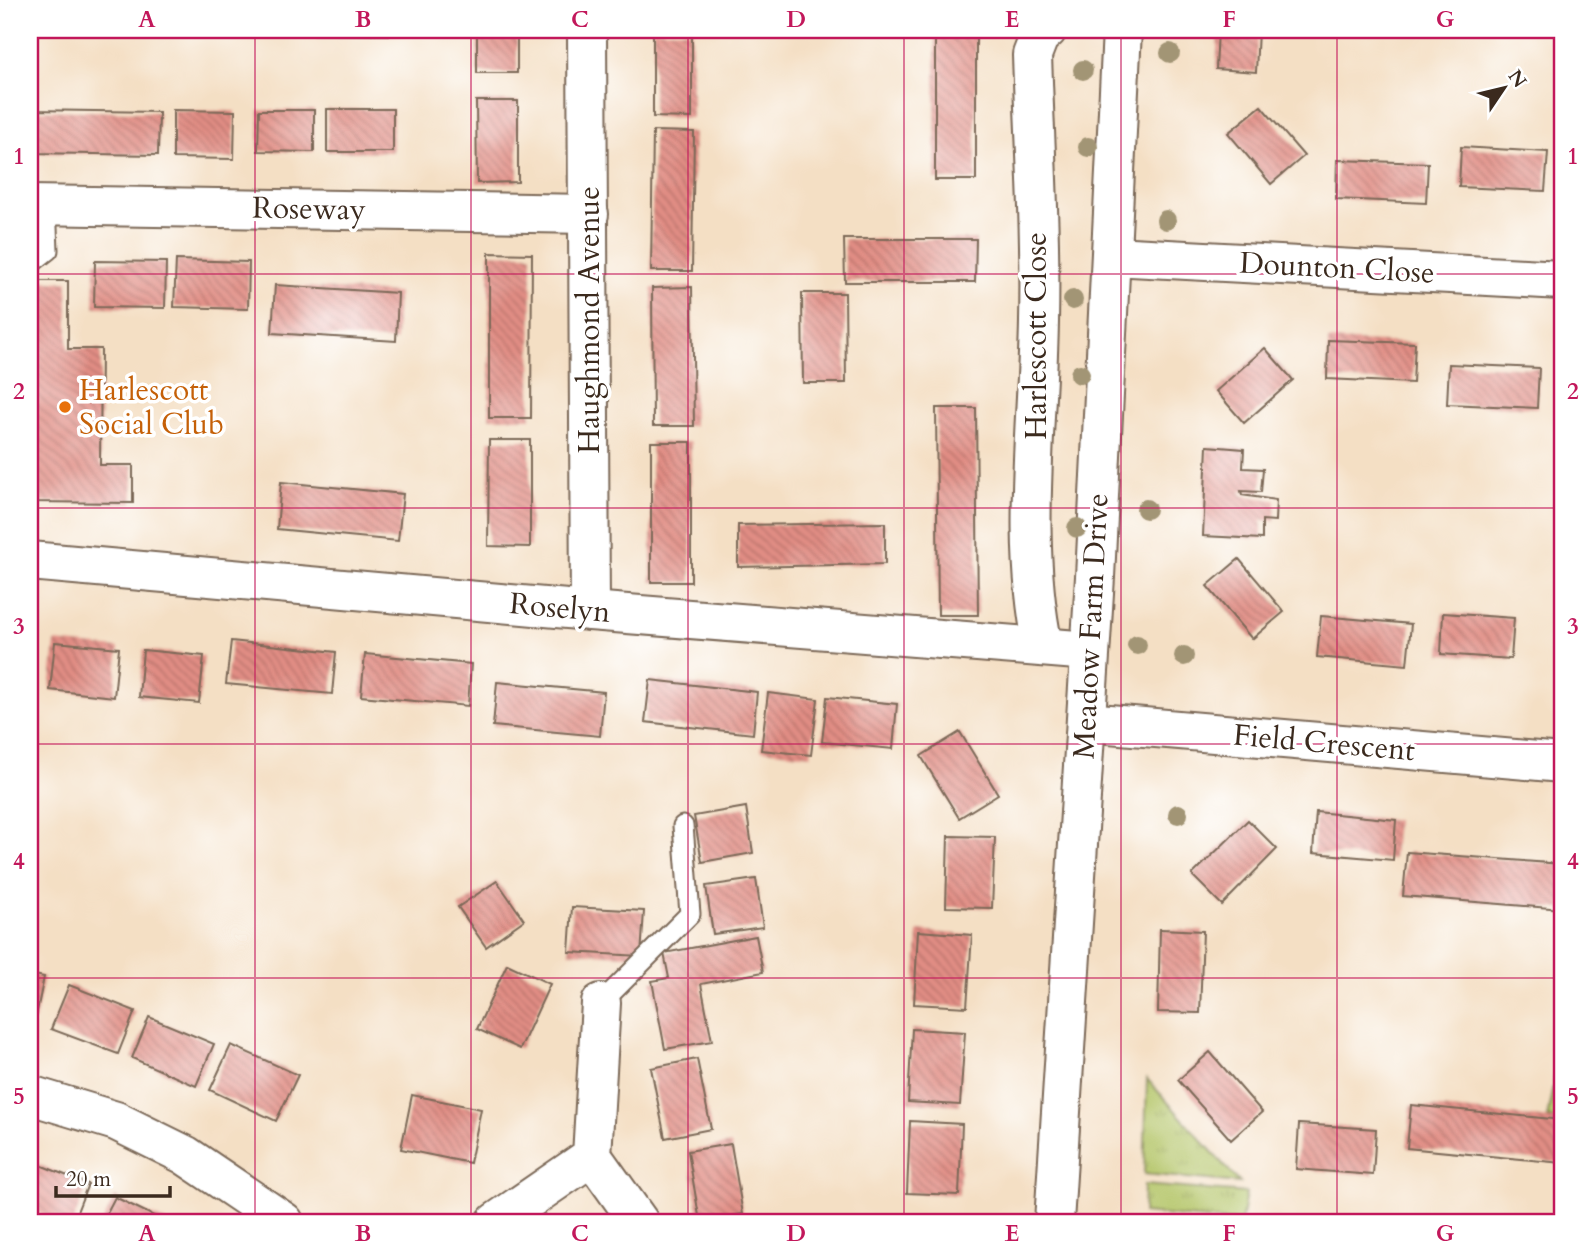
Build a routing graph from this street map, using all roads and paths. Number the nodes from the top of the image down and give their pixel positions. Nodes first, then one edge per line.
1 (587, 30) edge
2 (1047, 30) edge
3 (1122, 30) edge
4 (38, 205) edge
5 (589, 214) junction
6 (1112, 256) junction
7 (30, 264) edge
8 (1562, 280) edge
9 (30, 561) edge
10 (590, 611) junction
11 (1044, 646) junction
12 (1090, 650) junction
13 (1086, 722) junction
14 (1562, 763) edge
15 (683, 826) dead end
16 (601, 1003) joint
17 (30, 1096) edge
18 (592, 1156) junction
19 (284, 1222) edge
20 (496, 1222) edge
21 (639, 1222) edge
22 (1054, 1222) edge

1 - 5 street, Haughmond Avenue
2 - 11 street, Harlescott Close
3 - 6 street, Meadow Farm Drive
4 - 5 street, Roseway
4 - 7 lane
5 - 10 street, Haughmond Avenue
6 - 8 street, Dounton Close
6 - 12 street, Meadow Farm Drive
9 - 10 street, Roselyn
10 - 11 street, Roselyn
11 - 12 street, Roselyn
12 - 13 street, Meadow Farm Drive
13 - 14 street, Field Crescent
13 - 22 street, Meadow Farm Drive
15 - 16 lane
16 - 18 street
17 - 19 street
18 - 20 street
18 - 21 street

